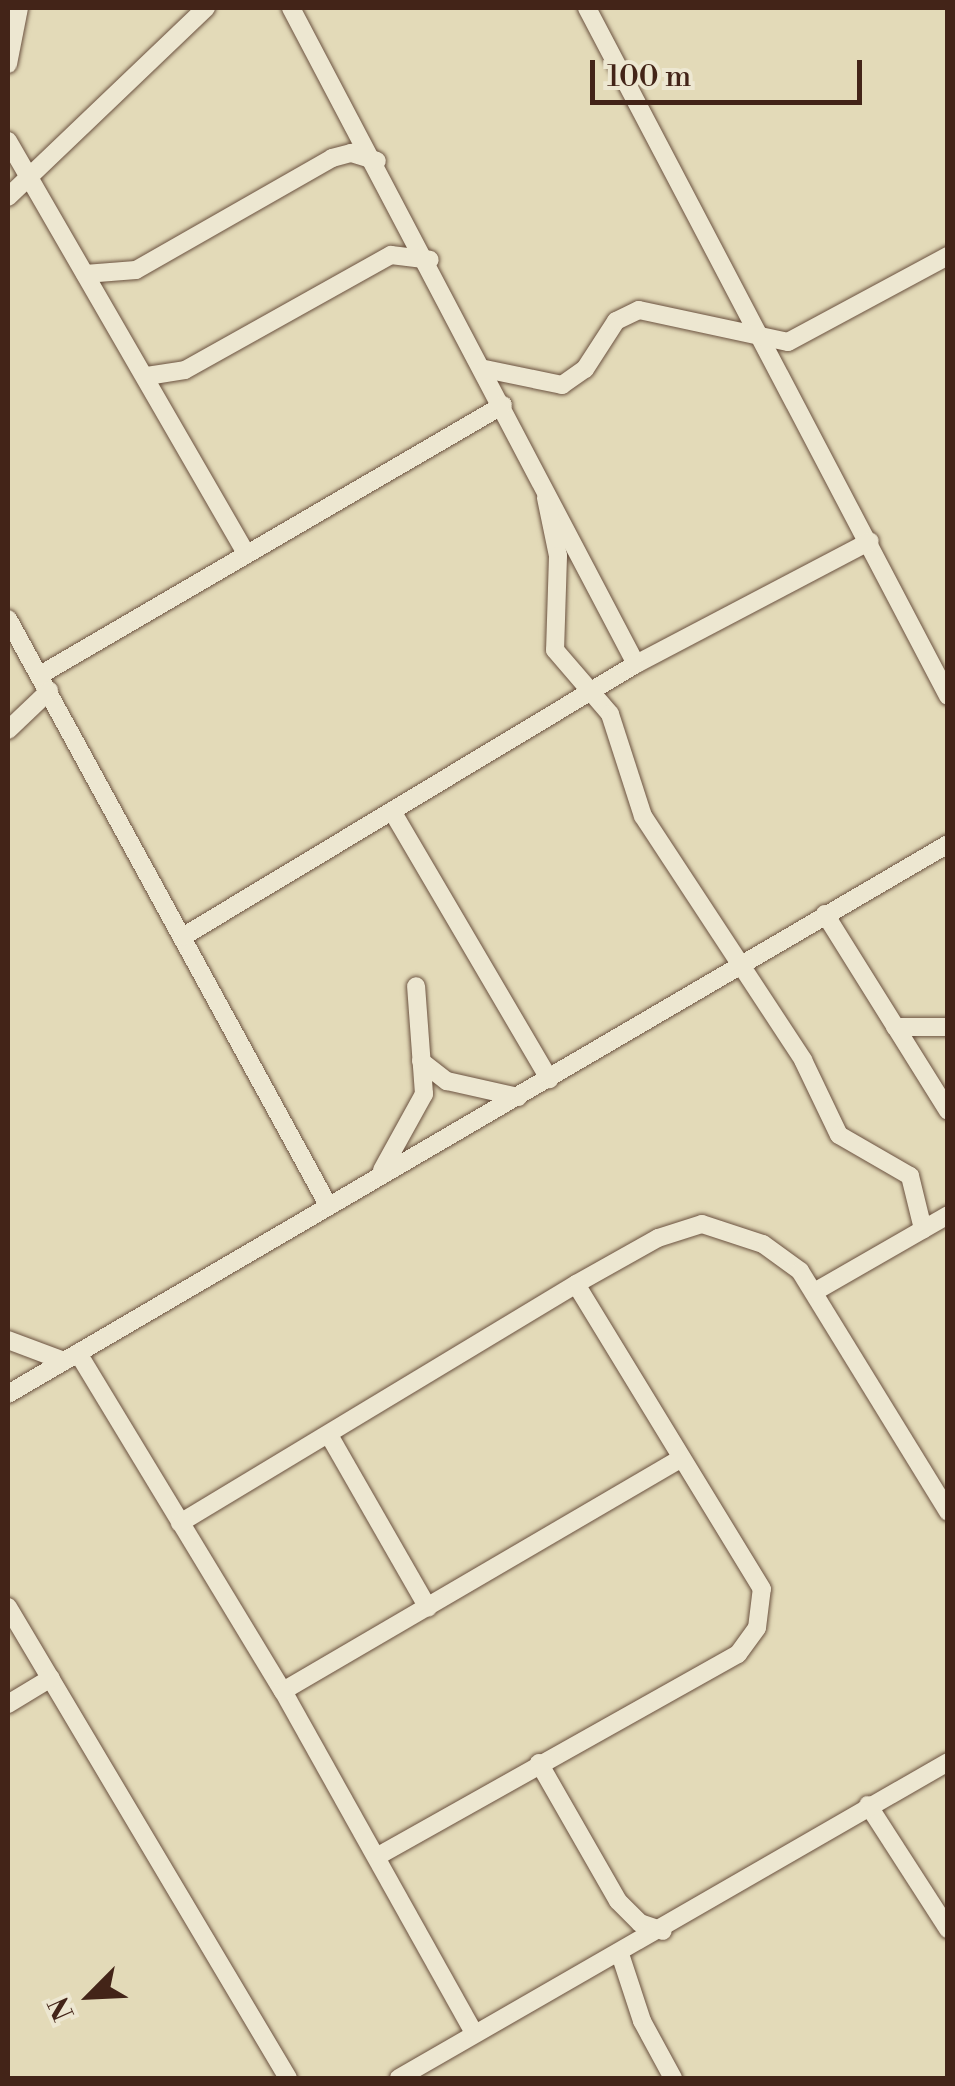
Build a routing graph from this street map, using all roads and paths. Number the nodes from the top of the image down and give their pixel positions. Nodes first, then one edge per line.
1 (20, 8) edge
2 (206, 8) edge
3 (290, 8) edge
4 (587, 8) edge
5 (8, 64) edge
6 (8, 140) edge
7 (377, 161) junction
8 (27, 180) junction
9 (8, 197) edge
10 (948, 256) edge
11 (430, 260) junction
12 (85, 274) junction
13 (760, 332) junction
14 (485, 370) junction
15 (146, 376) junction
16 (502, 405) junction
17 (546, 498) junction
18 (870, 541) junction
19 (246, 550) junction
20 (8, 619) edge
21 (636, 664) junction
22 (45, 683) junction
23 (593, 690) junction
24 (948, 696) edge
25 (8, 730) edge
26 (392, 811) junction
27 (948, 844) edge
28 (825, 914) junction
29 (184, 936) junction
30 (737, 967) junction
31 (416, 986) dead end
32 (895, 1027) junction
33 (948, 1027) edge
34 (422, 1061) junction
35 (548, 1080) junction
36 (518, 1097) junction
37 (948, 1111) edge
38 (379, 1174) junction
39 (327, 1203) junction
40 (948, 1214) edge
41 (923, 1229) junction
42 (576, 1284) junction
43 (816, 1291) junction
44 (8, 1340) edge
45 (71, 1357) junction
46 (8, 1394) edge
47 (328, 1435) junction
48 (680, 1459) junction
49 (948, 1512) edge
50 (180, 1523) junction
51 (8, 1606) edge
52 (428, 1608) junction
53 (51, 1678) junction
54 (283, 1691) junction
55 (8, 1704) edge
56 (948, 1762) edge
57 (538, 1763) junction
58 (868, 1806) junction
59 (378, 1856) junction
60 (948, 1929) edge
61 (662, 1931) junction
62 (621, 1957) junction
63 (474, 2033) junction
64 (288, 2078) edge
65 (399, 2078) edge
66 (673, 2078) edge

1 - 5 street
2 - 8 street
3 - 7 street
4 - 13 street
6 - 8 street
7 - 11 street
7 - 12 street
8 - 9 street
8 - 12 street
10 - 13 street
11 - 14 street
11 - 15 street
12 - 15 street
13 - 14 street
13 - 18 street
14 - 16 street
15 - 19 street
16 - 17 street
16 - 19 street
17 - 21 street
17 - 23 street
18 - 21 street
18 - 24 street
19 - 22 street
20 - 22 street
21 - 23 street
22 - 25 street
22 - 29 street
23 - 26 street
23 - 30 street
26 - 29 street
26 - 35 street
27 - 28 street
28 - 30 street
28 - 32 street
29 - 39 street
30 - 35 street
30 - 41 street
31 - 34 street
32 - 33 street
32 - 37 street
34 - 36 street
34 - 38 street
35 - 36 street
36 - 38 street
38 - 39 street
39 - 45 street
40 - 41 street
41 - 43 street
42 - 43 street
42 - 47 street
42 - 48 street
43 - 49 street
44 - 45 street
45 - 46 street
45 - 50 street
47 - 50 street
47 - 52 street
48 - 52 street
48 - 57 street
50 - 54 street
51 - 53 street
52 - 54 street
53 - 55 street
53 - 64 street
54 - 59 street
56 - 58 street
57 - 59 street
57 - 61 street
58 - 60 street
58 - 61 street
59 - 63 street
61 - 62 street
62 - 63 street
62 - 66 street
63 - 65 street

